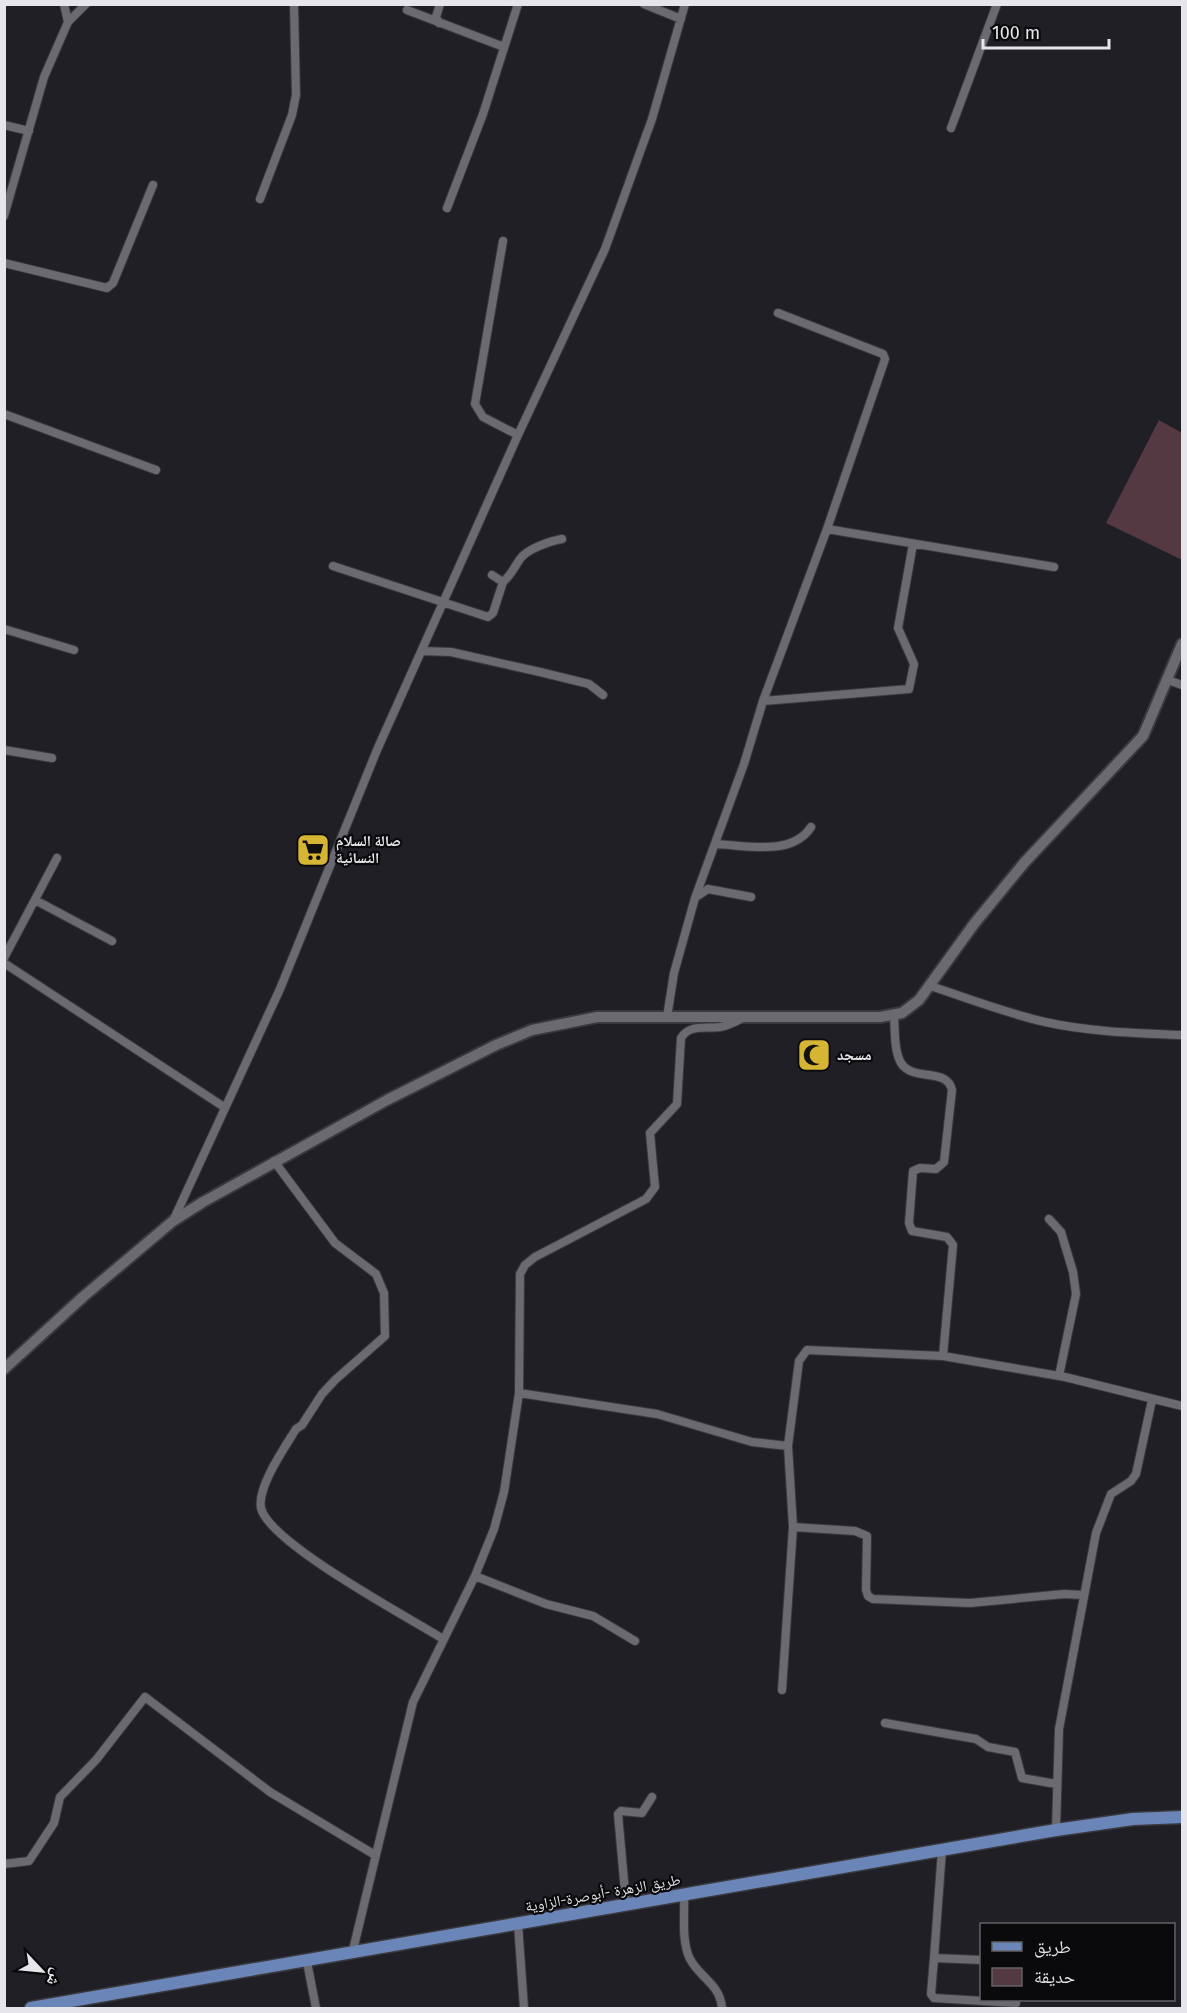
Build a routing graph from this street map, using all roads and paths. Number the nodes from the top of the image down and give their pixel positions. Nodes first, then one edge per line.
1 (64, 4) edge
2 (86, 4) edge
3 (294, 4) edge
4 (440, 4) edge
5 (518, 4) edge
6 (644, 4) edge
7 (684, 4) edge
8 (997, 4) edge
9 (407, 10) dead end
10 (681, 19) junction
11 (68, 22) junction
12 (440, 24) junction
13 (504, 47) junction
14 (4, 125) edge
15 (951, 128) dead end
16 (29, 131) junction
17 (153, 185) dead end
18 (260, 199) dead end
19 (447, 208) dead end
20 (4, 216) edge
21 (503, 241) dead end
22 (4, 263) edge
23 (778, 313) dead end
24 (4, 414) edge
25 (518, 435) junction
26 (156, 470) dead end
27 (827, 529) junction
28 (562, 539) dead end
29 (913, 544) junction
30 (333, 566) dead end
31 (1054, 567) dead end
32 (492, 575) dead end
33 (504, 582) junction
34 (445, 600) junction
35 (4, 629) edge
36 (1182, 644) edge
37 (74, 651) dead end
38 (422, 651) junction
39 (1168, 680) junction
40 (1182, 685) edge
41 (603, 695) dead end
42 (763, 701) junction
43 (4, 750) edge
44 (52, 758) dead end
45 (811, 827) dead end
46 (715, 844) junction
47 (57, 858) dead end
48 (752, 897) dead end
49 (695, 898) junction
50 (34, 900) junction
51 (112, 941) dead end
52 (4, 958) edge
53 (4, 963) edge
54 (931, 986) junction
55 (894, 1016) junction
56 (667, 1017) junction
57 (744, 1017) junction
58 (1182, 1035) edge
59 (224, 1107) junction
60 (274, 1161) junction
61 (1049, 1219) dead end
62 (173, 1221) junction
63 (943, 1356) junction
64 (4, 1369) edge
65 (1059, 1376) junction
66 (519, 1393) junction
67 (1152, 1400) junction
68 (1182, 1406) edge
69 (788, 1446) junction
70 (793, 1527) junction
71 (475, 1576) junction
72 (1083, 1595) junction
73 (443, 1639) junction
74 (635, 1641) dead end
75 (782, 1690) dead end
76 (885, 1723) dead end
77 (1056, 1784) junction
78 (652, 1797) dead end
79 (1182, 1817) edge
80 (1056, 1830) junction
81 (942, 1850) junction
82 (375, 1855) junction
83 (4, 1864) edge
84 (684, 1894) junction
85 (626, 1903) junction
86 (518, 1924) junction
87 (352, 1954) junction
88 (934, 1958) junction
89 (980, 1960) edge
90 (307, 1962) junction
91 (980, 2000) edge
92 (988, 2001) edge
93 (1016, 2003) dead end
94 (31, 2008) edge
95 (316, 2008) edge
96 (524, 2008) edge
97 (723, 2008) edge

1 - 11 street
2 - 11 street
3 - 18 street
4 - 12 street
5 - 13 street
6 - 10 street
7 - 10 street
8 - 15 street
9 - 12 street
10 - 25 street
11 - 16 street
12 - 13 street
13 - 19 street
14 - 16 street
16 - 20 street
17 - 22 street
21 - 25 street
23 - 27 street
24 - 26 street
25 - 34 street
27 - 29 street
27 - 42 street
28 - 33 street
29 - 31 street
29 - 42 street
30 - 34 street
32 - 33 street
33 - 34 street
34 - 38 street
35 - 37 street
36 - 39 main road
38 - 41 street
38 - 59 street
39 - 40 street
39 - 54 main road
42 - 46 street
43 - 44 street
45 - 46 street
46 - 49 street
47 - 50 street
48 - 49 street
49 - 56 street
50 - 51 street
50 - 52 street
53 - 59 street
54 - 55 main road
54 - 58 street
55 - 57 main road
55 - 63 street
56 - 57 main road
56 - 60 main road
57 - 66 street
59 - 62 street
60 - 62 main road
60 - 73 street
61 - 65 street
62 - 64 main road
63 - 65 street
63 - 69 street
65 - 67 street
66 - 69 street
66 - 71 street
67 - 68 street
67 - 72 street
69 - 70 street
70 - 72 street
70 - 75 street
71 - 73 street
71 - 74 street
72 - 77 street
73 - 82 street
76 - 77 street
77 - 80 street
78 - 85 street
79 - 80 main road, طريق الزهرة -أبوصرة-الزاوية
80 - 81 main road, طريق الزهرة -أبوصرة-الزاوية
81 - 84 main road, طريق الزهرة -أبوصرة-الزاوية
81 - 88 street
82 - 83 street
82 - 87 street
84 - 85 main road, طريق الزهرة -أبوصرة-الزاوية
84 - 97 street
85 - 86 main road, طريق الزهرة -أبوصرة-الزاوية
86 - 87 main road, طريق الزهرة -أبوصرة-الزاوية
86 - 96 street
87 - 90 main road, طريق الزهرة -أبوصرة-الزاوية
88 - 89 street
88 - 91 street
90 - 94 main road, طريق الزهرة -أبوصرة-الزاوية
90 - 95 street
92 - 93 street

